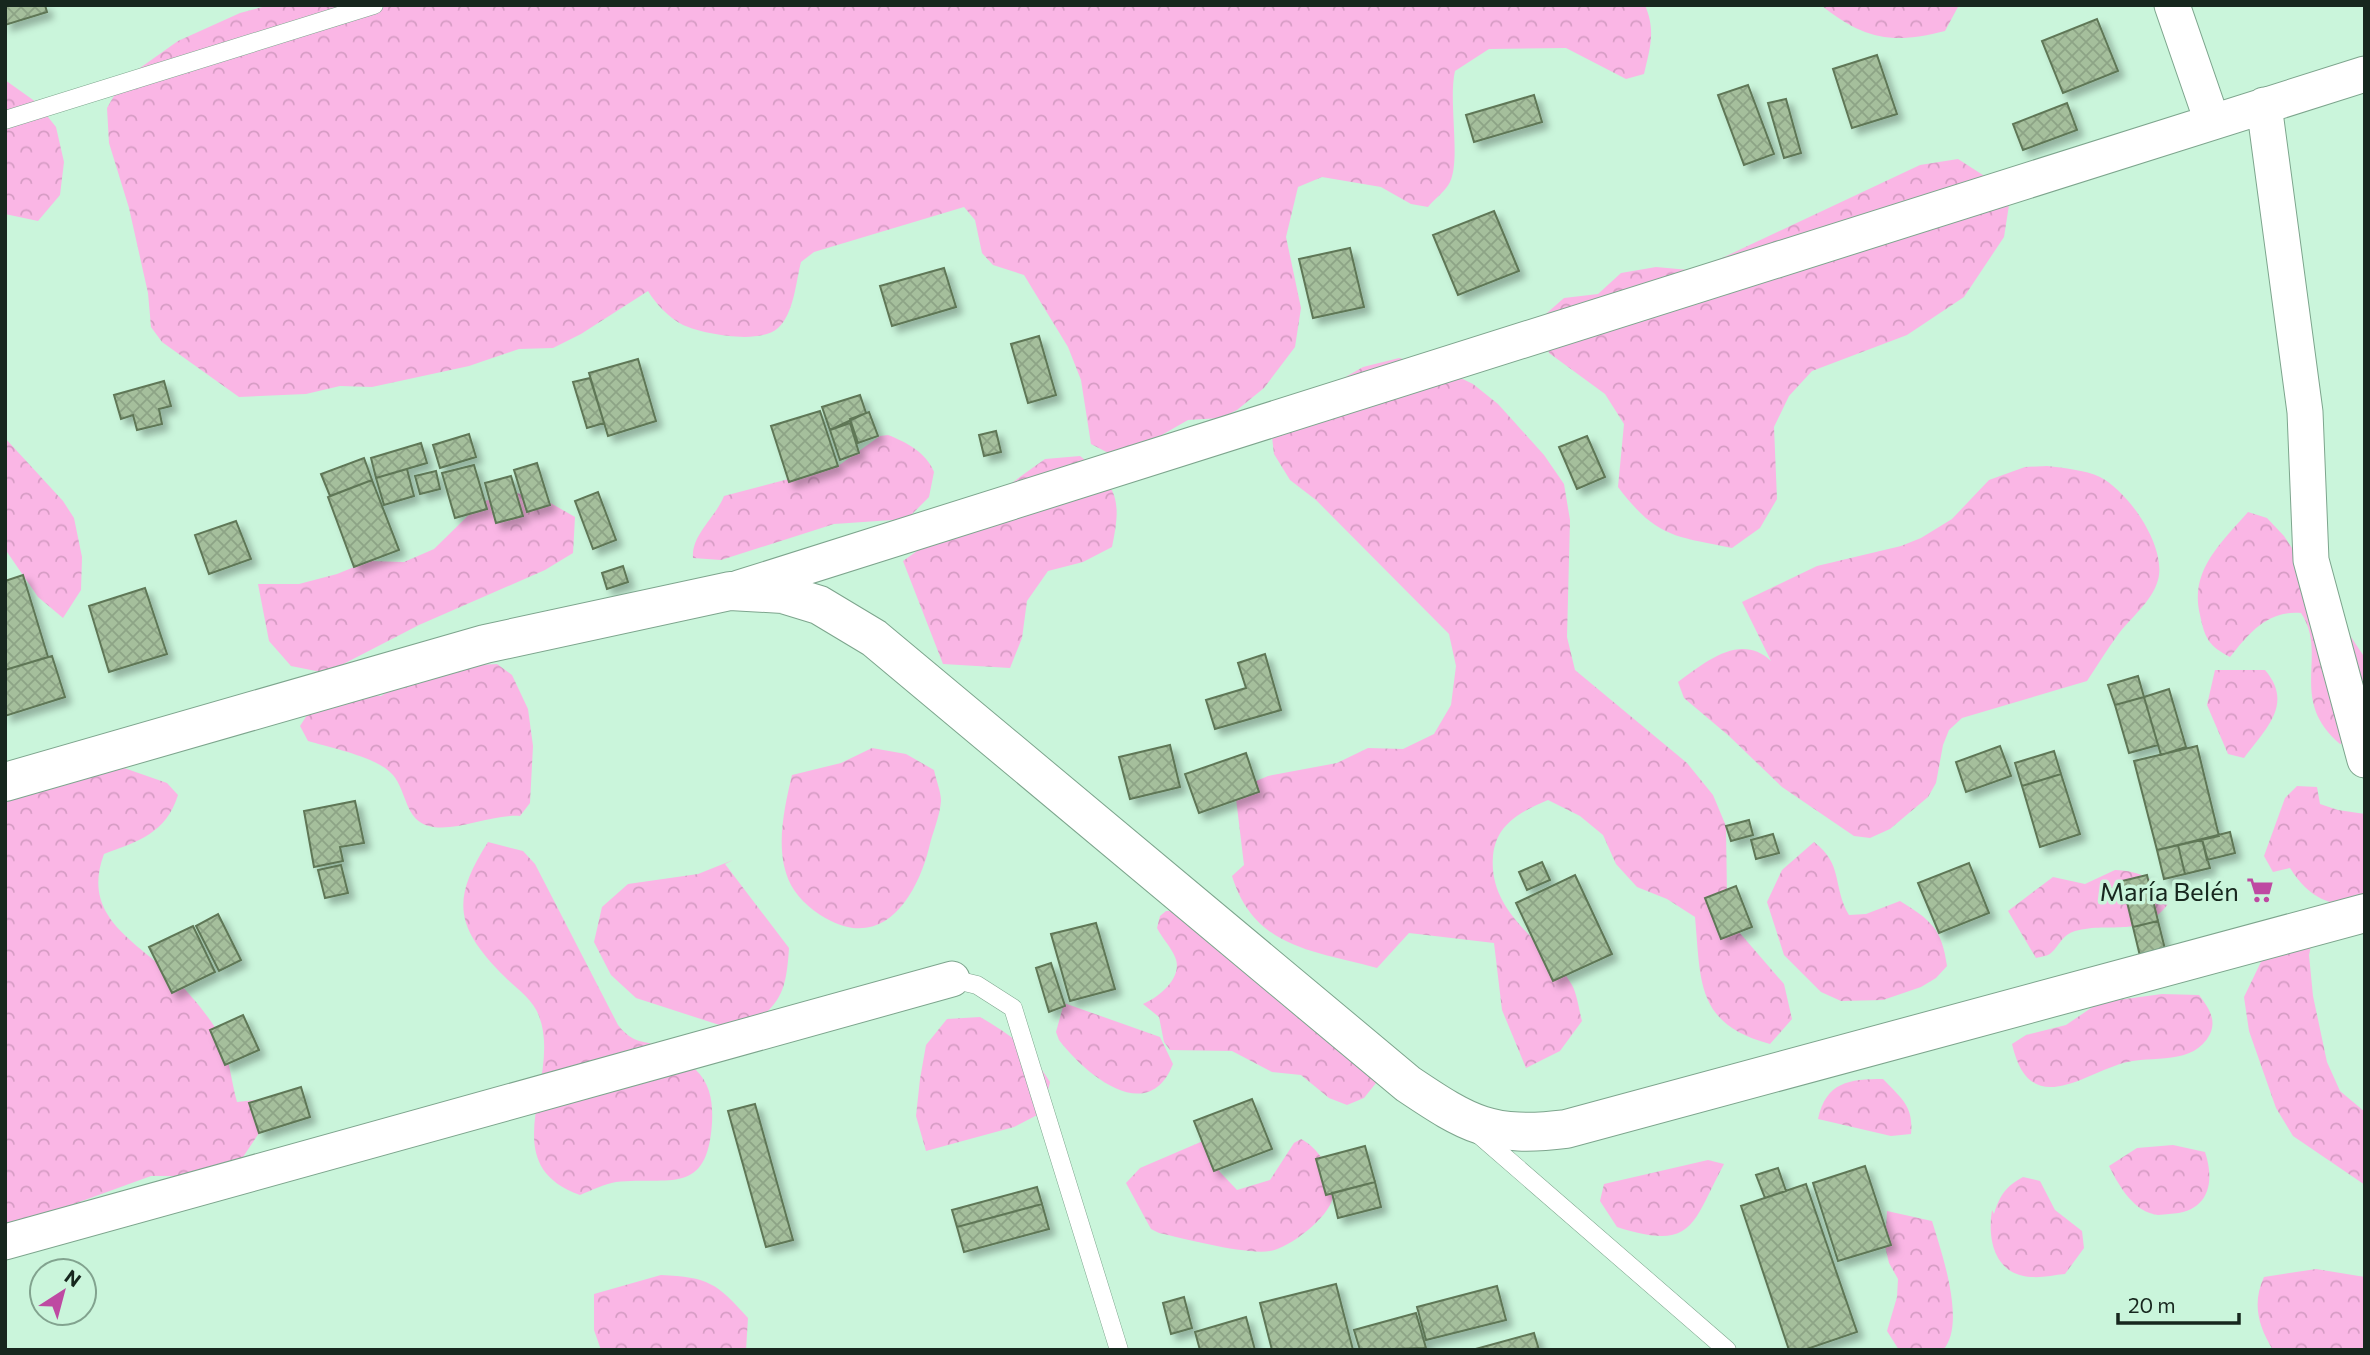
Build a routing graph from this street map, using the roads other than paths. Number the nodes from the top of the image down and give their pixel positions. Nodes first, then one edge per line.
1 (374, 5) edge
2 (2172, 5) edge
3 (350, 8) edge
4 (2365, 75) edge
5 (2264, 105) junction
6 (5, 120) edge
7 (2212, 121) junction
8 (730, 591) junction
9 (2365, 760) edge
10 (5, 782) edge
11 (2365, 913) edge
12 (952, 979) joint
13 (1458, 1117) junction
14 (5, 1242) edge
15 (1119, 1350) edge
16 (1727, 1350) edge

1 - 3 lane
2 - 7 street
3 - 6 lane
4 - 5 street
5 - 7 street
5 - 9 street
7 - 8 street
8 - 10 street
8 - 13 street
11 - 13 street
12 - 14 street
12 - 15 lane
13 - 16 lane

